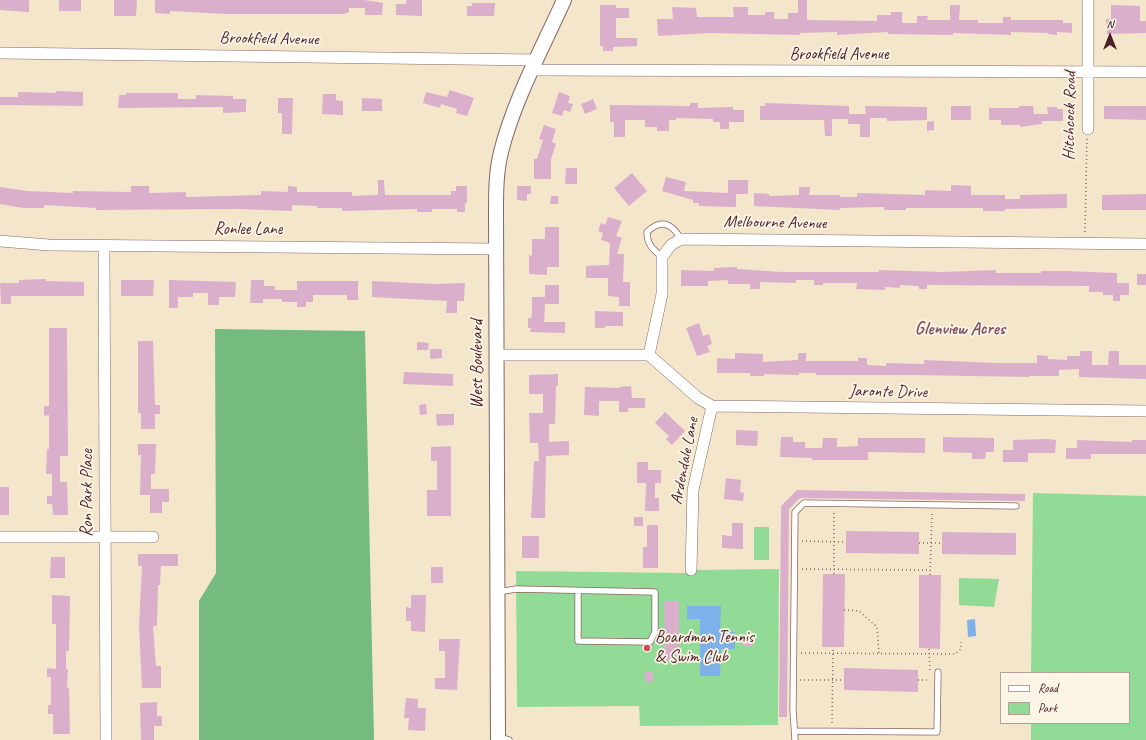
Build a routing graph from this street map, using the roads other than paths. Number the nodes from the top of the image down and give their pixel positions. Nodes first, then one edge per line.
1 (564, 0) edge
2 (1088, 1) edge
3 (0, 53) edge
4 (535, 65) junction
5 (1088, 72) junction
6 (1146, 72) edge
7 (1088, 129) road end
8 (681, 239) junction
9 (0, 241) edge
10 (1146, 244) edge
11 (104, 246) junction
12 (496, 249) junction
13 (662, 257) junction
14 (496, 355) junction
15 (649, 355) junction
16 (712, 406) junction
17 (1146, 411) edge
18 (1016, 506) dead end
19 (0, 536) edge
20 (105, 537) junction
21 (153, 537) dead end
22 (691, 570) dead end
23 (578, 591) junction
24 (498, 592) junction
25 (938, 672) road end
26 (796, 731) junction
27 (502, 739) edge
28 (106, 740) edge
29 (796, 740) edge

1 - 4 street, West Boulevard
2 - 5 street, Hitchcock Road
3 - 4 street, Brookfield Avenue
4 - 5 street, Brookfield Avenue
4 - 12 street, West Boulevard
5 - 6 street, Brookfield Avenue
5 - 7 street, Hitchcock Road
8 - 10 street, Melbourne Avenue
8 - 13 street
8 - 13 lane
9 - 11 street, Ronlee Lane
11 - 12 street, Ronlee Lane
11 - 20 street, Ron Park Place
12 - 14 street, West Boulevard
13 - 15 street
14 - 15 street
14 - 24 street, West Boulevard
15 - 16 street
16 - 17 street, Jaronte Drive
16 - 22 street, Ardendale Lane
18 - 26 lane
19 - 20 street
20 - 21 street
20 - 28 street, Ron Park Place
23 - 23 lane
23 - 24 lane
24 - 27 street, West Boulevard
25 - 26 lane
26 - 29 lane

